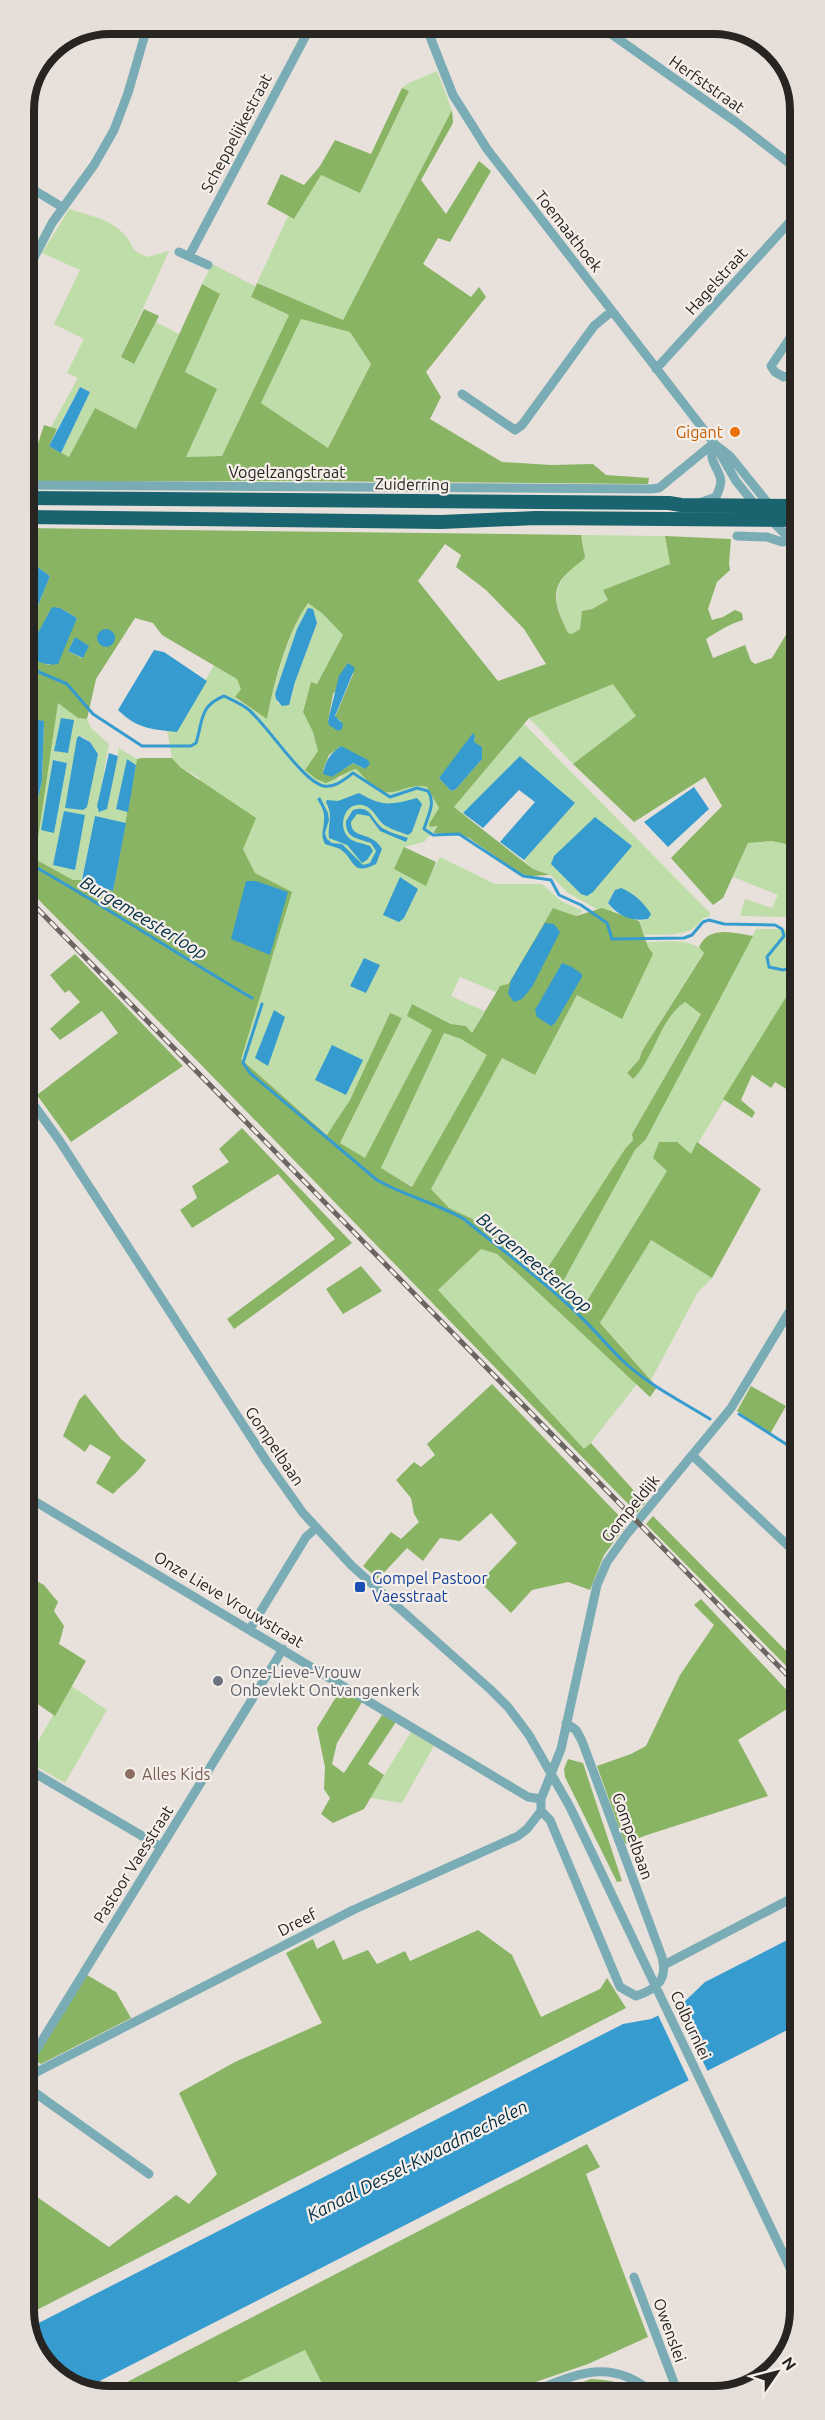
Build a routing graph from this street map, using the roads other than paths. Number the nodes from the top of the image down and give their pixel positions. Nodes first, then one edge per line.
1 (145, 34) edge
2 (306, 34) edge
3 (429, 35) edge
4 (612, 35) edge
5 (790, 164) edge
6 (34, 190) edge
7 (62, 207) junction
8 (790, 222) edge
9 (34, 259) edge
10 (208, 265) dead end
11 (612, 311) junction
12 (790, 338) edge
13 (656, 369) junction
14 (790, 376) edge
15 (462, 394) dead end
16 (714, 443) junction
17 (34, 485) edge
18 (34, 498) edge
19 (669, 503) junction
20 (756, 506) junction
21 (34, 517) edge
22 (782, 517) edge
23 (790, 531) edge
24 (737, 536) dead end
25 (790, 541) edge
26 (34, 1105) edge
27 (790, 1311) edge
28 (693, 1456) junction
29 (34, 1501) edge
30 (316, 1528) junction
31 (790, 1548) edge
32 (250, 1629) junction
33 (283, 1649) junction
34 (566, 1723) junction
35 (34, 1772) edge
36 (551, 1772) junction
37 (541, 1799) junction
38 (541, 1811) junction
39 (161, 1847) junction
40 (790, 1899) edge
41 (664, 1965) junction
42 (34, 2054) edge
43 (34, 2073) edge
44 (34, 2092) edge
45 (149, 2174) dead end
46 (790, 2268) edge
47 (634, 2277) dead end
48 (548, 2386) edge
49 (641, 2386) edge
50 (675, 2386) edge

1 - 7 street
2 - 10 street, Scheppelijkestraat
3 - 11 street, Toemaathoek
4 - 5 street, Herfststraat
6 - 7 street
7 - 9 street
8 - 13 street, Hagelstraat
11 - 13 street, Toemaathoek
11 - 15 street
12 - 14 street
13 - 16 street, Toemaathoek
16 - 17 street, Vogelzangstraat
16 - 19 street
16 - 20 street, Toemaathoek
16 - 22 street, Toemaathoek
18 - 19 highway, Zuiderring
19 - 20 highway, Zuiderring
20 - 22 highway, Zuiderring
21 - 22 highway, Zuiderring
22 - 23 street, Toemaathoek
24 - 25 street
26 - 30 street, Gompelbaan
27 - 28 street, Gompeldijk
28 - 31 street
28 - 34 street, Gompeldijk
29 - 32 street, Onze Lieve Vrouwstraat
30 - 32 street
30 - 36 street, Gompelbaan
32 - 33 street, Onze Lieve Vrouwstraat
33 - 37 street, Onze Lieve Vrouwstraat
33 - 39 street, Pastoor Vaesstraat
34 - 36 street, Gompeldijk
34 - 41 street, Gompelbaan
35 - 39 street
36 - 37 street
36 - 46 street, Colburnlei
37 - 38 street
38 - 41 street
38 - 43 street, Dreef
39 - 42 street, Pastoor Vaesstraat
40 - 41 street
44 - 45 street
47 - 50 street, Owenslei
48 - 49 street

